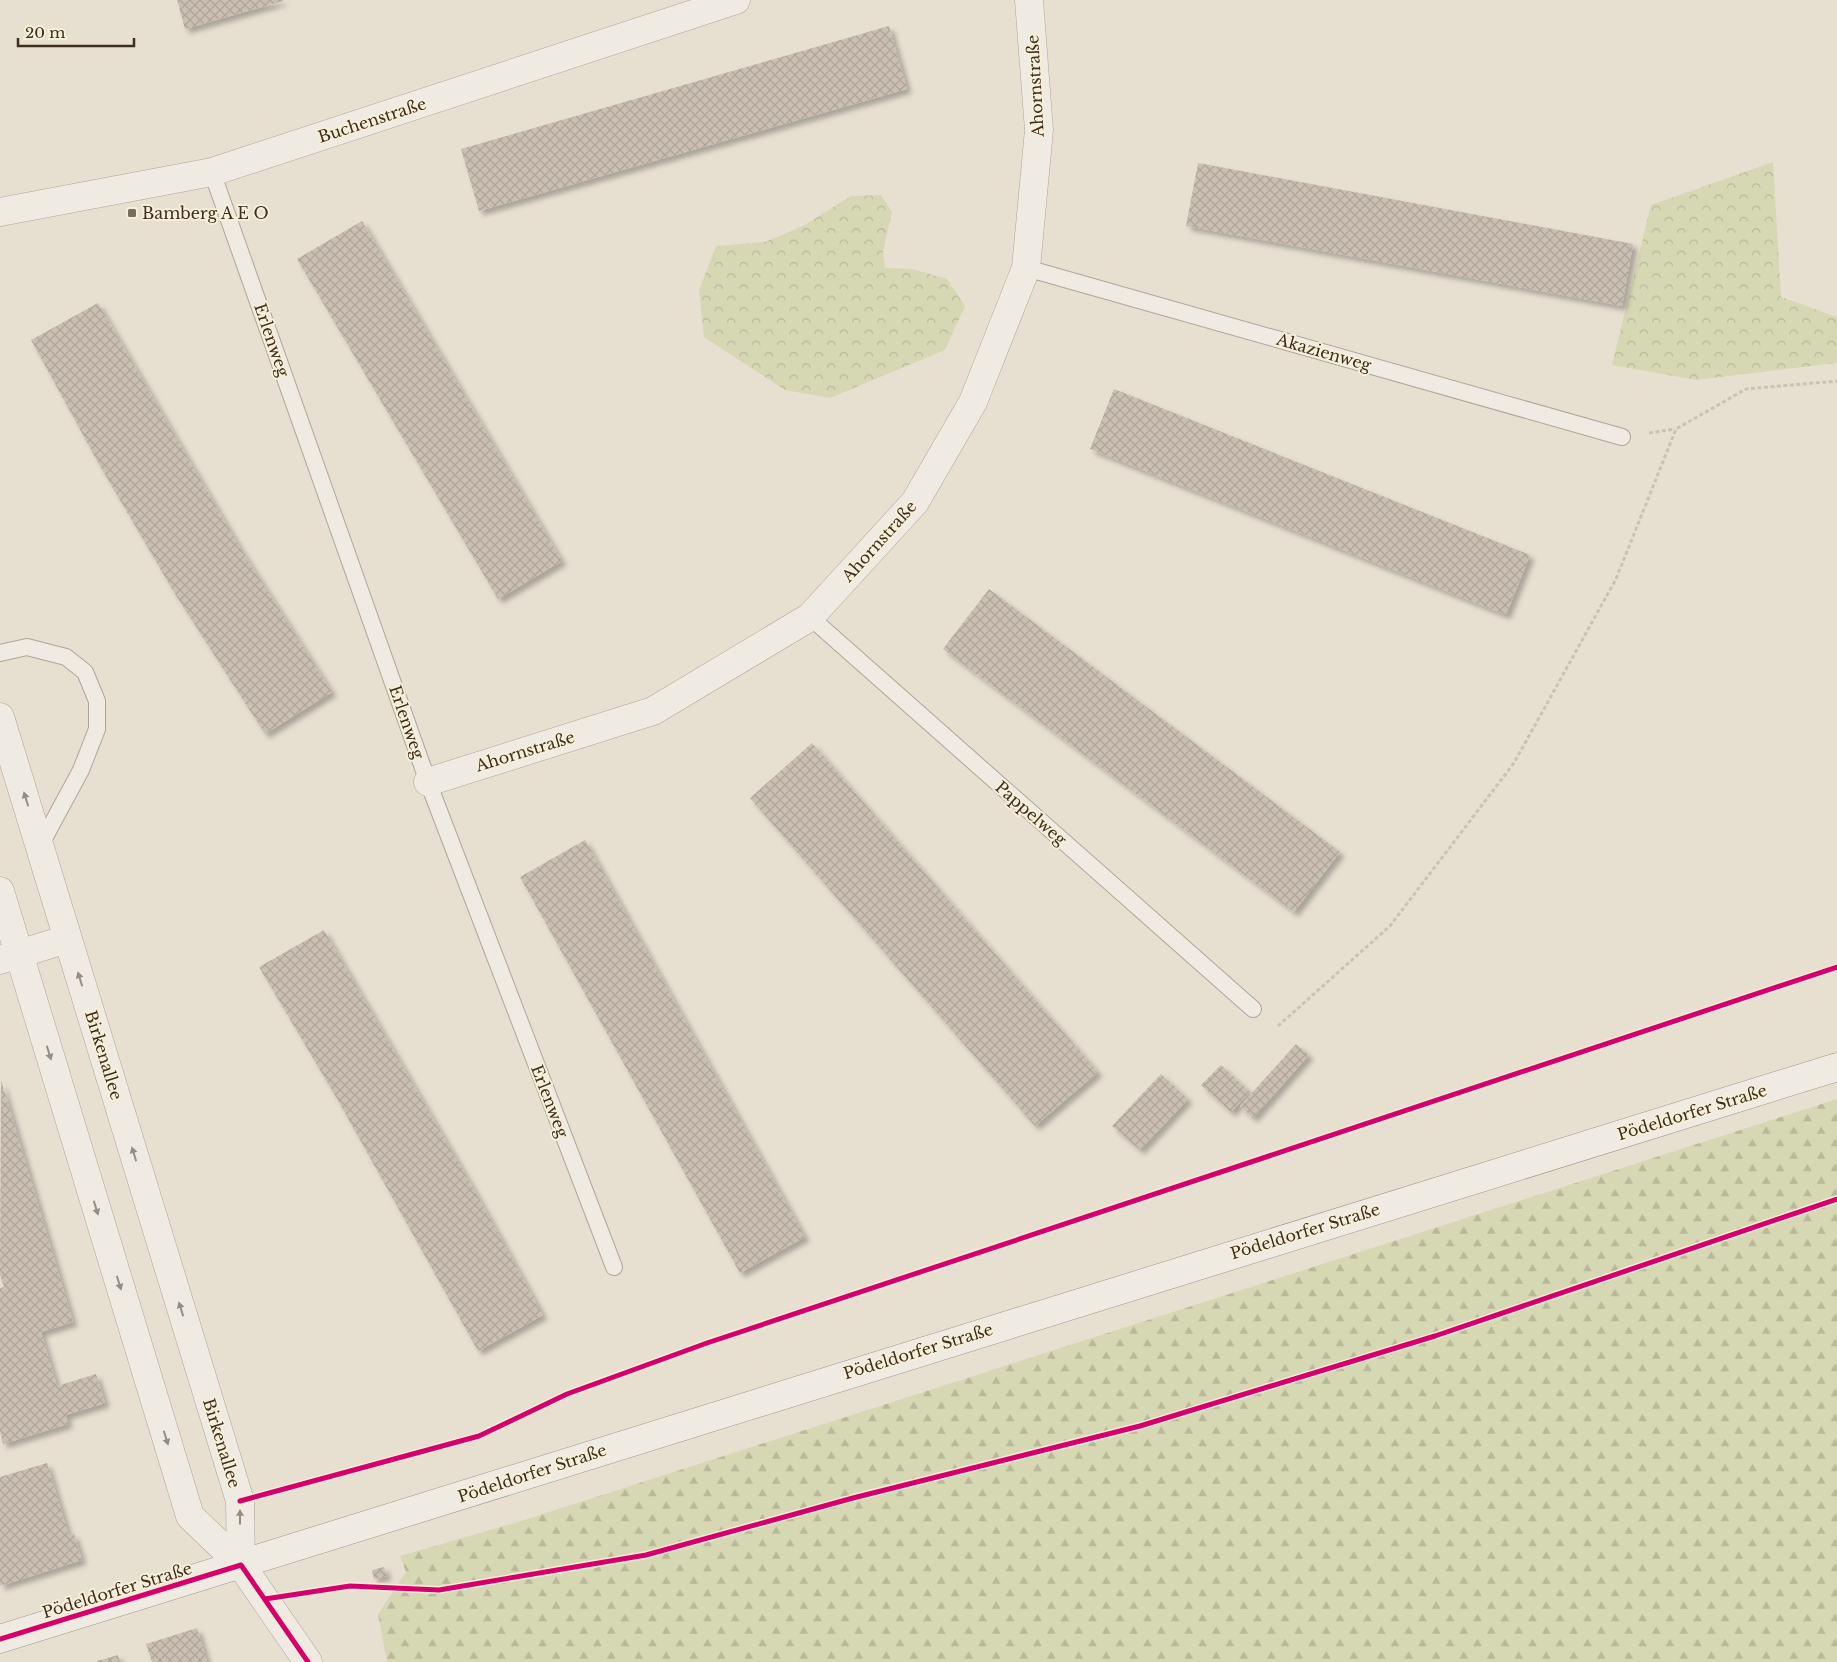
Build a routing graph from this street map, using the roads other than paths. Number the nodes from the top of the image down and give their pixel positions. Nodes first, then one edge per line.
1 (736, 0) edge
2 (1029, 0) edge
3 (212, 172) junction
4 (0, 212) edge
5 (1026, 268) junction
6 (1622, 437) dead end
7 (810, 617) junction
8 (0, 653) edge
9 (0, 717) edge
10 (428, 782) junction
11 (40, 846) junction
12 (0, 891) edge
13 (67, 938) junction
14 (9, 957) edge
15 (1252, 1009) road end
16 (1837, 1067) edge
17 (614, 1267) dead end
18 (241, 1565) junction
19 (0, 1639) edge
20 (308, 1662) edge

1 - 3 street, Buchenstraße
2 - 5 street, Ahornstraße
3 - 4 street, Buchenstraße
3 - 10 lane, Erlenweg
5 - 6 lane, Akazienweg
5 - 7 street, Ahornstraße
7 - 10 street, Ahornstraße
7 - 15 lane, Pappelweg
8 - 11 lane
11 -> 9 street, Birkenallee
10 - 17 lane, Erlenweg
11 - 13 street, Birkenallee
12 - 14 street
13 - 14 street
18 -> 13 street, Birkenallee
14 -> 18 street
16 - 18 street, Pödeldorfer Straße
18 - 19 street, Pödeldorfer Straße
18 - 20 street

